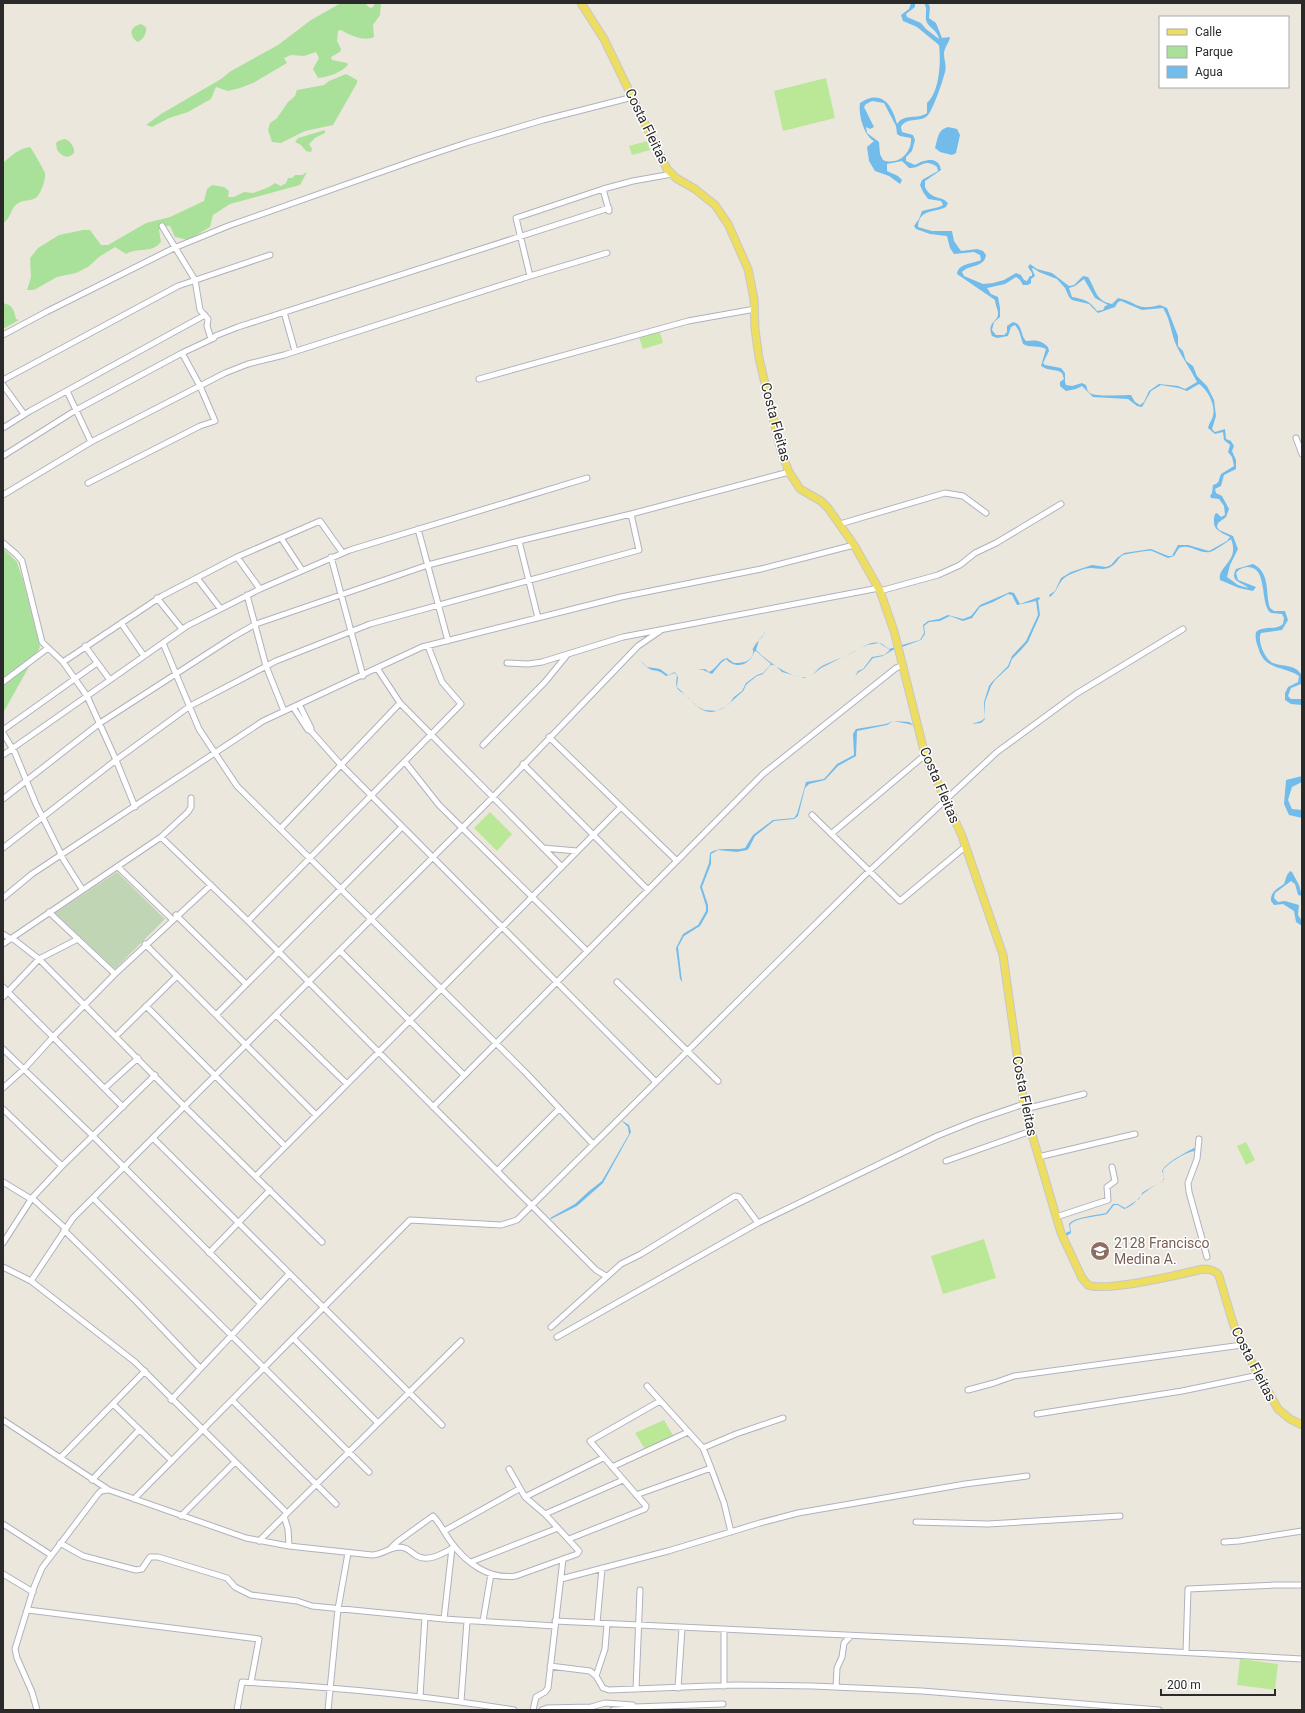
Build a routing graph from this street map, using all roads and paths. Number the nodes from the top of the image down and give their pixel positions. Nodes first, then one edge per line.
1 (581, 3) edge
2 (634, 97) junction
3 (672, 174) junction
4 (603, 189) junction
5 (162, 226) dead end
6 (521, 238) junction
7 (174, 248) junction
8 (607, 253) dead end
9 (270, 255) dead end
10 (530, 276) junction
11 (195, 280) junction
12 (755, 309) junction
13 (284, 314) junction
14 (205, 315) junction
15 (3, 335) edge
16 (212, 339) junction
17 (295, 351) junction
18 (182, 353) junction
19 (479, 378) dead end
20 (3, 380) edge
21 (3, 385) edge
22 (200, 386) junction
23 (67, 391) junction
24 (76, 410) junction
25 (24, 414) junction
26 (3, 428) edge
27 (1296, 438) dead end
28 (91, 442) junction
29 (1302, 454) edge
30 (3, 456) edge
31 (789, 472) junction
32 (587, 478) dead end
33 (88, 483) dead end
34 (3, 495) edge
35 (1061, 504) dead end
36 (986, 513) dead end
37 (631, 514) junction
38 (840, 524) junction
39 (418, 529) junction
40 (281, 538) junction
41 (519, 541) junction
42 (3, 543) edge
43 (854, 545) junction
44 (342, 552) junction
45 (237, 557) junction
46 (332, 557) junction
47 (428, 565) junction
48 (302, 570) junction
49 (197, 578) junction
50 (529, 580) junction
51 (260, 589) junction
52 (880, 589) junction
53 (342, 594) junction
54 (247, 595) junction
55 (158, 598) junction
56 (438, 605) junction
57 (220, 608) junction
58 (538, 618) junction
59 (121, 623) junction
60 (256, 624) junction
61 (182, 629) junction
62 (1183, 629) dead end
63 (351, 631) junction
64 (660, 631) junction
65 (448, 641) junction
66 (163, 643) junction
67 (85, 646) junction
68 (428, 646) junction
69 (48, 648) junction
70 (567, 654) junction
71 (144, 656) junction
72 (63, 662) junction
73 (97, 663) junction
74 (507, 663) dead end
75 (266, 666) junction
76 (904, 666) junction
77 (377, 668) junction
78 (177, 675) junction
79 (362, 676) junction
80 (75, 678) junction
81 (110, 680) junction
82 (3, 682) edge
83 (87, 696) junction
84 (400, 703) junction
85 (299, 704) junction
86 (190, 706) junction
87 (293, 707) junction
88 (284, 710) junction
89 (100, 723) junction
90 (3, 730) edge
91 (311, 731) junction
92 (3, 733) edge
93 (432, 734) junction
94 (549, 738) junction
95 (483, 744) dead end
96 (12, 749) junction
97 (214, 752) junction
98 (3, 755) edge
99 (925, 755) junction
100 (116, 760) junction
101 (405, 762) junction
102 (523, 764) junction
103 (340, 765) junction
104 (26, 780) junction
105 (371, 796) junction
106 (492, 797) junction
107 (191, 798) dead end
108 (3, 799) edge
109 (946, 801) junction
110 (135, 807) junction
111 (621, 807) junction
112 (812, 816) dead end
113 (42, 817) junction
114 (402, 827) junction
115 (462, 827) junction
116 (280, 829) junction
117 (831, 834) junction
118 (593, 835) junction
119 (161, 837) junction
120 (966, 846) junction
121 (3, 848) edge
122 (543, 848) junction
123 (577, 851) junction
124 (60, 854) junction
125 (432, 858) junction
126 (310, 859) junction
127 (677, 861) junction
128 (118, 867) junction
129 (562, 867) junction
130 (870, 871) junction
131 (210, 885) junction
132 (82, 889) junction
133 (340, 889) junction
134 (648, 890) junction
135 (532, 897) junction
136 (3, 898) edge
137 (48, 912) junction
138 (176, 915) junction
139 (371, 919) junction
140 (172, 920) junction
141 (248, 921) junction
142 (502, 928) junction
143 (3, 934) edge
144 (11, 938) junction
145 (78, 939) junction
146 (3, 944) edge
147 (145, 944) junction
148 (340, 951) junction
149 (588, 951) junction
150 (278, 952) junction
151 (39, 959) junction
152 (114, 974) junction
153 (177, 976) junction
154 (309, 982) junction
155 (617, 982) dead end
156 (556, 983) junction
157 (246, 984) junction
158 (3, 987) edge
159 (441, 989) junction
160 (7, 992) junction
161 (3, 997) edge
162 (85, 1005) junction
163 (146, 1006) junction
164 (216, 1015) junction
165 (276, 1015) junction
166 (410, 1020) junction
167 (116, 1036) junction
168 (53, 1037) junction
169 (496, 1043) junction
170 (246, 1045) junction
171 (3, 1049) edge
172 (687, 1051) junction
173 (378, 1052) junction
174 (138, 1058) junction
175 (24, 1070) junction
176 (155, 1075) junction
177 (216, 1075) junction
178 (464, 1075) junction
179 (656, 1082) junction
180 (718, 1082) dead end
181 (347, 1084) junction
182 (3, 1088) edge
183 (105, 1088) junction
184 (1084, 1094) dead end
185 (123, 1106) junction
186 (1025, 1106) junction
187 (185, 1107) junction
188 (433, 1107) junction
189 (3, 1109) edge
190 (559, 1109) junction
191 (316, 1115) junction
192 (1031, 1131) junction
193 (1135, 1134) dead end
194 (93, 1136) junction
195 (153, 1138) junction
196 (1199, 1139) dead end
197 (593, 1144) junction
198 (285, 1146) junction
199 (1038, 1157) junction
200 (946, 1161) dead end
201 (62, 1166) junction
202 (1112, 1167) dead end
203 (124, 1168) junction
204 (496, 1171) junction
205 (256, 1176) junction
206 (3, 1182) edge
207 (270, 1190) junction
208 (32, 1198) junction
209 (93, 1198) junction
210 (531, 1206) junction
211 (1056, 1217) junction
212 (238, 1223) junction
213 (758, 1223) junction
214 (65, 1229) junction
215 (3, 1242) edge
216 (322, 1242) dead end
217 (209, 1253) junction
218 (3, 1267) edge
219 (1209, 1269) junction
220 (289, 1274) junction
221 (606, 1276) junction
222 (31, 1281) junction
223 (261, 1304) junction
224 (323, 1308) junction
225 (551, 1327) dead end
226 (231, 1335) junction
227 (556, 1337) dead end
228 (293, 1338) junction
229 (461, 1341) dead end
230 (1242, 1346) junction
231 (200, 1368) junction
232 (264, 1368) junction
233 (145, 1371) junction
234 (1259, 1375) junction
235 (647, 1386) dead end
236 (968, 1390) dead end
237 (409, 1393) junction
238 (171, 1400) junction
239 (232, 1400) junction
240 (660, 1401) junction
241 (112, 1404) junction
242 (1037, 1414) dead end
243 (783, 1418) dead end
244 (3, 1420) edge
245 (378, 1423) junction
246 (1301, 1424) edge
247 (442, 1426) dead end
248 (139, 1430) junction
249 (202, 1430) junction
250 (688, 1432) junction
251 (703, 1448) junction
252 (348, 1452) junction
253 (60, 1458) junction
254 (603, 1458) junction
255 (172, 1461) junction
256 (235, 1462) junction
257 (612, 1467) junction
258 (711, 1468) junction
259 (509, 1469) dead end
260 (368, 1472) dead end
261 (1027, 1476) dead end
262 (92, 1480) junction
263 (623, 1480) junction
264 (316, 1484) junction
265 (519, 1489) junction
266 (109, 1490) junction
267 (636, 1495) junction
268 (525, 1497) junction
269 (134, 1499) junction
270 (336, 1504) dead end
271 (545, 1514) junction
272 (285, 1515) junction
273 (181, 1516) junction
274 (1120, 1516) dead end
275 (916, 1522) dead end
276 (3, 1524) edge
277 (558, 1528) junction
278 (444, 1531) junction
279 (1302, 1531) edge
280 (731, 1532) junction
281 (569, 1539) junction
282 (258, 1541) junction
283 (1224, 1542) dead end
284 (60, 1543) junction
285 (289, 1546) junction
286 (454, 1548) junction
287 (390, 1549) junction
288 (348, 1553) junction
289 (51, 1555) junction
290 (563, 1559) junction
291 (472, 1562) junction
292 (602, 1568) junction
293 (3, 1574) edge
294 (491, 1574) junction
295 (561, 1579) junction
296 (1302, 1585) edge
297 (640, 1590) dead end
298 (33, 1592) junction
299 (338, 1609) junction
300 (28, 1610) junction
301 (425, 1617) junction
302 (444, 1619) junction
303 (483, 1620) junction
304 (467, 1621) junction
305 (597, 1623) junction
306 (555, 1624) junction
307 (607, 1624) junction
308 (638, 1626) junction
309 (682, 1628) junction
310 (724, 1630) junction
311 (849, 1636) junction
312 (1186, 1652) junction
313 (1302, 1659) edge
314 (550, 1666) junction
315 (596, 1676) junction
316 (251, 1682) junction
317 (724, 1686) junction
318 (330, 1687) junction
319 (836, 1687) junction
320 (678, 1688) junction
321 (636, 1689) junction
322 (420, 1696) junction
323 (461, 1701) junction
324 (723, 1704) dead end
325 (634, 1707) junction
326 (588, 1708) edge
327 (1112, 1708) edge
328 (37, 1710) edge
329 (237, 1710) edge
330 (328, 1710) edge
331 (514, 1710) edge
332 (533, 1710) edge
333 (542, 1710) edge
334 (613, 1710) edge
335 (1159, 1710) edge

1 - 2 main road, Costa Fleitas
2 - 3 main road, Costa Fleitas
2 - 7 street
3 - 4 street
3 - 12 main road, Costa Fleitas
4 - 6 street
4 - 6 street
5 - 7 street
6 - 10 street
6 - 13 street
7 - 11 street
7 - 15 street
8 - 10 street
9 - 11 street
10 - 17 street
11 - 14 street
11 - 20 street
12 - 19 street
12 - 31 main road, Costa Fleitas
13 - 16 street
13 - 17 street
14 - 16 street
14 - 23 street
16 - 18 street
17 - 22 street
18 - 22 street
18 - 24 street
21 - 25 street
22 - 28 street
22 - 33 street
23 - 24 street
23 - 25 street
24 - 28 street
24 - 30 street
25 - 26 street
27 - 29 street
28 - 34 street
31 - 37 street
31 - 38 main road, Costa Fleitas
32 - 39 street
35 - 52 street
36 - 38 street
37 - 41 street
37 - 50 street
38 - 43 main road, Costa Fleitas
39 - 44 street
39 - 47 street
40 - 44 street
40 - 45 street
40 - 48 street
41 - 47 street
41 - 50 street
42 - 69 street
43 - 52 main road, Costa Fleitas
43 - 58 street
44 - 46 street
45 - 49 street
45 - 51 street
46 - 48 street
46 - 53 street
47 - 53 street
47 - 56 street
48 - 51 street
49 - 55 street
49 - 57 street
50 - 56 street
50 - 58 street
51 - 54 street
52 - 64 street
52 - 76 main road, Costa Fleitas
53 - 60 street
53 - 63 street
54 - 57 street
54 - 60 street
55 - 59 street
55 - 61 street
56 - 63 street
56 - 65 street
57 - 61 street
58 - 65 street
59 - 67 street
59 - 71 street
60 - 75 street
60 - 78 street
61 - 66 street
62 - 109 street
63 - 75 street
63 - 79 street
64 - 70 street
64 - 94 street
65 - 68 street
66 - 71 street
66 - 78 street
67 - 72 street
67 - 73 street
68 - 77 street
68 - 93 street
69 - 72 street
69 - 82 street
70 - 74 street
70 - 95 street
71 - 81 street
72 - 80 street
73 - 80 street
73 - 81 street
75 - 86 street
75 - 88 street
76 - 99 main road, Costa Fleitas
76 - 127 street
77 - 79 street
77 - 84 street
78 - 86 street
78 - 89 street
79 - 85 street
80 - 83 street
80 - 90 street
81 - 83 street
83 - 89 street
83 - 96 street
84 - 93 street
84 - 103 street
85 - 87 street
85 - 91 street
86 - 97 street
86 - 100 street
87 - 88 street
87 - 91 street
88 - 97 street
89 - 100 street
89 - 104 street
91 - 103 street
92 - 96 street
93 - 101 street
93 - 106 street
94 - 102 street
94 - 111 street
96 - 98 street
96 - 104 street
97 - 110 street
97 - 116 street
99 - 109 main road, Costa Fleitas
99 - 117 street
100 - 110 street
100 - 113 street
101 - 105 street
101 - 115 street
102 - 106 street
102 - 118 street
103 - 105 street
103 - 116 street
104 - 108 street
104 - 113 street
105 - 114 street
105 - 126 street
106 - 115 street
106 - 122 street
107 - 119 street
109 - 120 main road, Costa Fleitas
109 - 130 street
110 - 124 street
111 - 118 street
111 - 127 street
112 - 117 street
113 - 121 street
113 - 124 street
114 - 125 street
114 - 133 street
115 - 125 street
115 - 135 street
116 - 126 street
117 - 130 street
118 - 123 street
118 - 134 street
119 - 128 street
119 - 131 street
120 - 130 street
120 - 186 main road, Costa Fleitas
122 - 123 street
122 - 129 street
123 - 129 street
124 - 132 street
124 - 136 street
125 - 139 street
125 - 142 street
126 - 133 street
126 - 141 street
127 - 134 street
128 - 132 street
128 - 140 street
129 - 135 street
130 - 172 street
131 - 138 street
131 - 141 street
132 - 137 street
133 - 139 street
133 - 150 street
134 - 149 street
135 - 142 street
135 - 149 street
137 - 144 street
137 - 145 street
138 - 140 street
138 - 157 street
139 - 148 street
139 - 159 street
140 - 147 street
141 - 150 street
142 - 156 street
142 - 159 street
143 - 144 street
144 - 146 street
144 - 151 street
145 - 151 street
145 - 152 street
147 - 152 street
147 - 153 street
148 - 154 street
148 - 166 street
149 - 156 street
150 - 154 street
150 - 157 street
151 - 160 street
151 - 162 street
152 - 162 street
153 - 163 street
153 - 164 street
154 - 165 street
154 - 173 street
155 - 172 street
156 - 169 street
156 - 179 street
157 - 164 street
158 - 160 street
159 - 166 street
159 - 169 street
160 - 161 street
160 - 168 street
162 - 167 street
162 - 168 street
163 - 167 street
163 - 177 street
164 - 170 street
165 - 170 street
165 - 181 street
166 - 173 street
166 - 178 street
167 - 174 street
168 - 175 street
168 - 183 street
169 - 178 street
169 - 190 street
170 - 177 street
170 - 191 street
171 - 175 street
172 - 179 street
172 - 180 street
173 - 181 street
173 - 188 street
174 - 176 street
174 - 183 street
175 - 182 street
175 - 194 street
176 - 185 street
176 - 187 street
177 - 187 street
177 - 198 street
178 - 188 street
179 - 197 street
181 - 191 street
183 - 185 street
184 - 186 street
185 - 194 street
186 - 192 main road, Costa Fleitas
186 - 213 street
187 - 195 street
187 - 205 street
188 - 204 street
189 - 201 street
190 - 197 street
190 - 204 street
191 - 198 street
192 - 199 main road, Costa Fleitas
192 - 200 street
193 - 199 street
194 - 201 street
194 - 203 street
195 - 203 street
195 - 212 street
196 - 219 street
197 - 210 street
198 - 205 street
199 - 211 main road, Costa Fleitas
201 - 208 street
202 - 211 street
203 - 209 street
203 - 217 street
204 - 210 street
205 - 207 street
206 - 208 street
207 - 212 street
207 - 216 street
208 - 214 street
208 - 215 street
209 - 214 street
209 - 226 street
210 - 221 street
210 - 224 street
211 - 219 main road, Costa Fleitas
212 - 217 street
212 - 220 street
213 - 221 street
213 - 227 street
214 - 222 street
214 - 231 street
217 - 223 street
218 - 222 street
219 - 230 main road, Costa Fleitas
220 - 223 street
220 - 224 street
221 - 225 street
222 - 233 street
223 - 226 street
224 - 228 street
224 - 237 street
226 - 231 street
226 - 232 street
228 - 232 street
228 - 245 street
229 - 237 street
230 - 234 main road, Costa Fleitas
230 - 236 street
231 - 238 street
232 - 239 street
232 - 252 street
233 - 238 street
233 - 241 street
234 - 242 street
234 - 246 main road, Costa Fleitas
235 - 240 street
237 - 245 street
237 - 247 street
238 - 249 street
239 - 249 street
239 - 264 street
240 - 250 street
240 - 254 street
241 - 248 street
241 - 253 street
243 - 251 street
244 - 253 street
245 - 252 street
248 - 255 street
248 - 262 street
249 - 255 street
249 - 256 street
250 - 251 street
250 - 257 street
251 - 258 street
252 - 260 street
252 - 264 street
253 - 262 street
254 - 257 street
254 - 268 street
255 - 269 street
256 - 272 street
256 - 273 street
257 - 263 street
258 - 267 street
258 - 280 street
259 - 265 street
261 - 280 street
262 - 266 street
263 - 267 street
263 - 271 street
264 - 270 street
264 - 272 street
265 - 268 street
265 - 278 street
266 - 269 street
266 - 284 street
267 - 281 street
268 - 271 street
269 - 273 street
271 - 277 street
272 - 282 street
272 - 285 street
273 - 282 street
274 - 275 street
276 - 289 street
277 - 281 street
277 - 291 street
278 - 286 street
278 - 287 street
279 - 283 street
280 - 292 street
281 - 290 street
282 - 285 street
284 - 289 street
284 - 299 street
285 - 288 street
286 - 287 street
286 - 291 street
286 - 302 street
287 - 288 street
288 - 299 street
289 - 298 street
290 - 294 street
290 - 295 street
291 - 294 street
292 - 295 street
292 - 305 street
293 - 298 street
294 - 303 street
295 - 306 street
296 - 312 street
297 - 308 street
298 - 300 street
299 - 301 street
299 - 318 street
300 - 316 street
300 - 328 street
301 - 302 street
301 - 322 street
302 - 304 street
303 - 304 street
303 - 306 street
304 - 323 street
305 - 306 street
305 - 307 street
306 - 314 street
307 - 308 street
307 - 315 street
308 - 309 street
308 - 321 street
309 - 310 street
309 - 320 street
310 - 311 street
310 - 317 street
311 - 312 street
311 - 319 street
312 - 313 street
314 - 315 street
314 - 332 street
315 - 321 street
316 - 318 street
316 - 329 street
317 - 319 street
317 - 320 street
318 - 322 street
318 - 330 street
319 - 327 street
320 - 321 street
322 - 323 street
323 - 331 street
324 - 325 street
325 - 326 street
325 - 334 street
326 - 333 street
327 - 335 street

